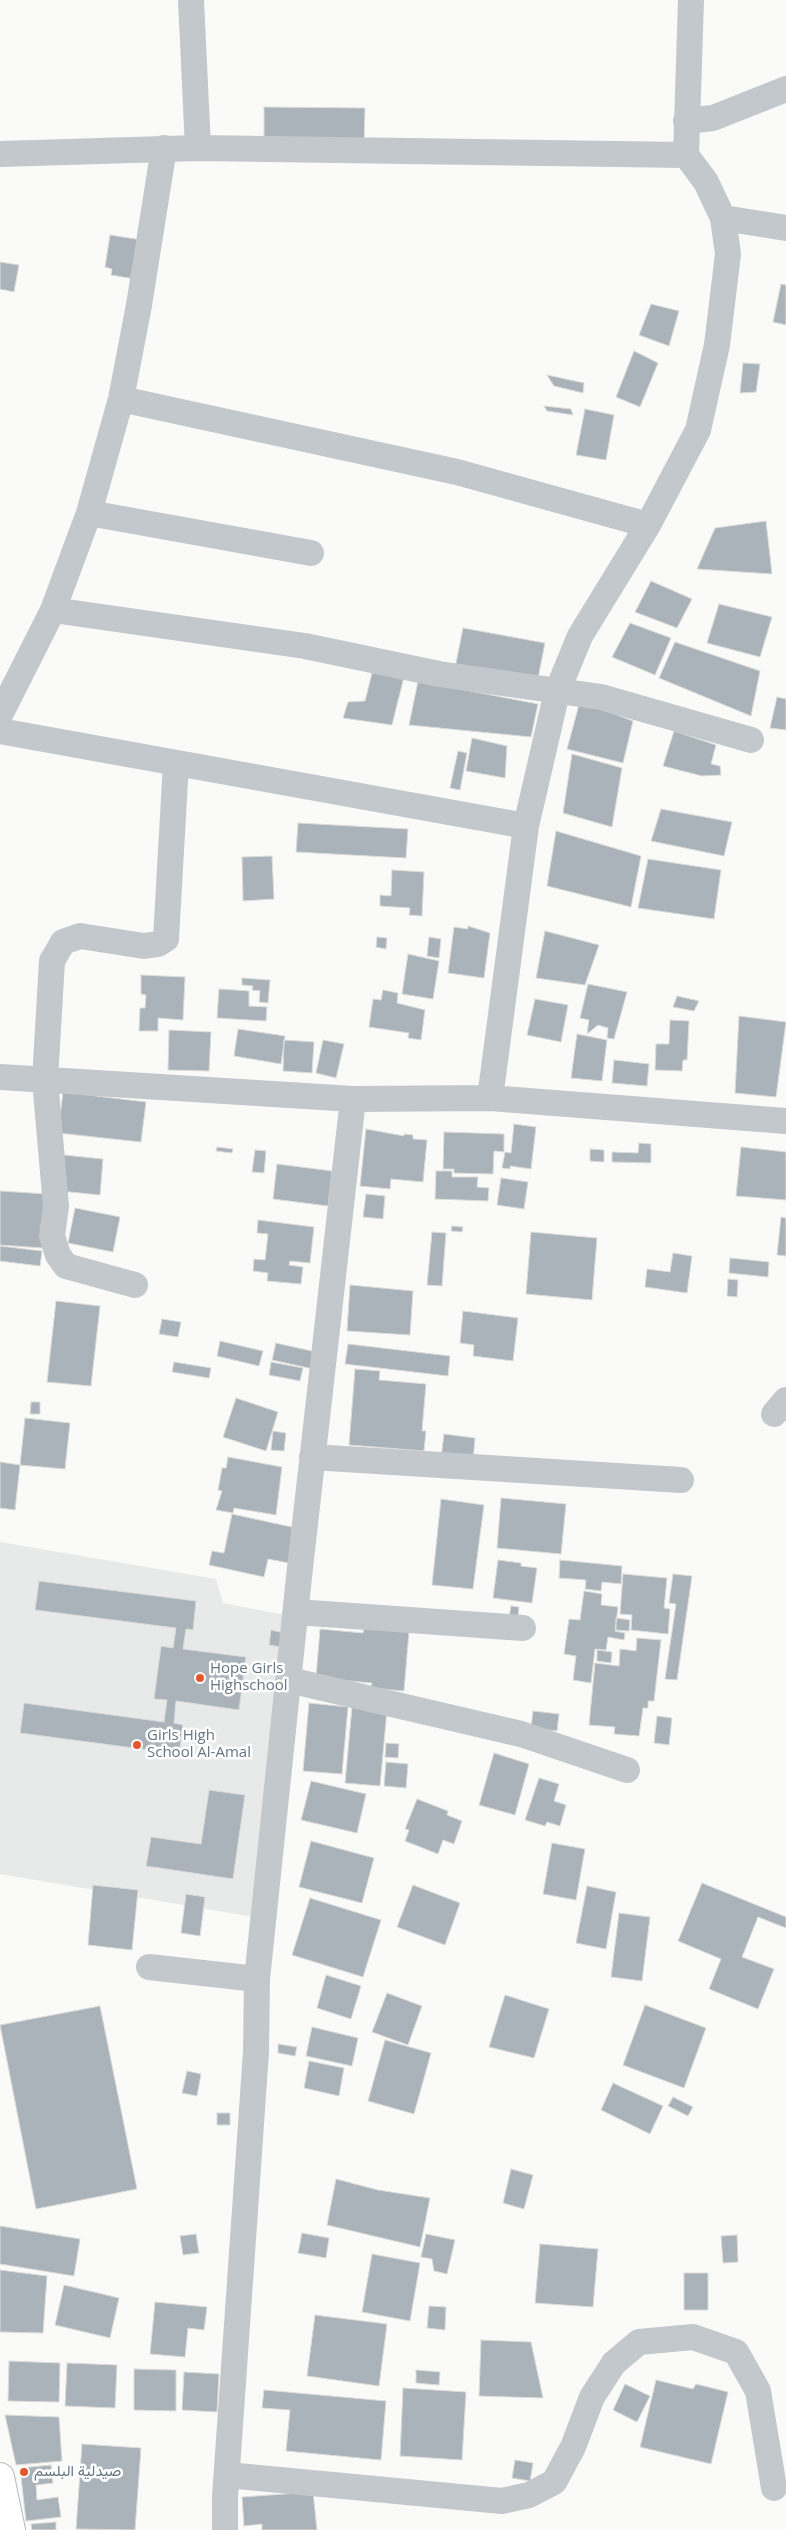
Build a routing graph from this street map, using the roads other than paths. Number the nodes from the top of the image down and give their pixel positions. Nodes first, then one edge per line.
1 (191, 0) edge
2 (691, 0) edge
3 (786, 89) edge
4 (686, 121) junction
5 (164, 148) junction
6 (198, 148) junction
7 (0, 154) edge
8 (686, 155) junction
9 (723, 218) junction
10 (786, 228) edge
11 (121, 399) junction
12 (89, 513) junction
13 (648, 525) junction
14 (311, 553) dead end
15 (53, 610) junction
16 (557, 692) junction
17 (0, 715) edge
18 (0, 731) edge
19 (750, 740) dead end
20 (176, 763) junction
21 (526, 826) junction
22 (0, 1077) edge
23 (45, 1080) junction
24 (490, 1098) junction
25 (353, 1099) junction
26 (786, 1121) edge
27 (135, 1285) dead end
28 (312, 1456) junction
29 (681, 1480) dead end
30 (296, 1612) junction
31 (522, 1628) dead end
32 (290, 1680) junction
33 (627, 1770) dead end
34 (149, 1967) dead end
35 (257, 1979) junction
36 (227, 2475) junction
37 (0, 2477) edge
38 (774, 2488) dead end
39 (12, 2530) edge
40 (225, 2530) edge

1 - 6 street
2 - 4 street
3 - 4 street
4 - 8 street
5 - 6 street
5 - 7 street
5 - 11 street
6 - 8 street
8 - 9 street
9 - 10 street
9 - 13 street
11 - 12 street
11 - 13 street
12 - 14 street
12 - 15 street
13 - 16 street
15 - 16 street
15 - 17 street
16 - 19 street
16 - 21 street
18 - 20 street
20 - 21 street
20 - 23 street
21 - 24 street
22 - 23 street
23 - 25 street
23 - 27 street
24 - 25 street
24 - 26 street
25 - 28 street
28 - 29 street
28 - 30 street
30 - 31 street
30 - 32 street
32 - 33 street
32 - 35 street
34 - 35 street
35 - 36 street
36 - 38 street
36 - 40 street
37 - 39 main road

